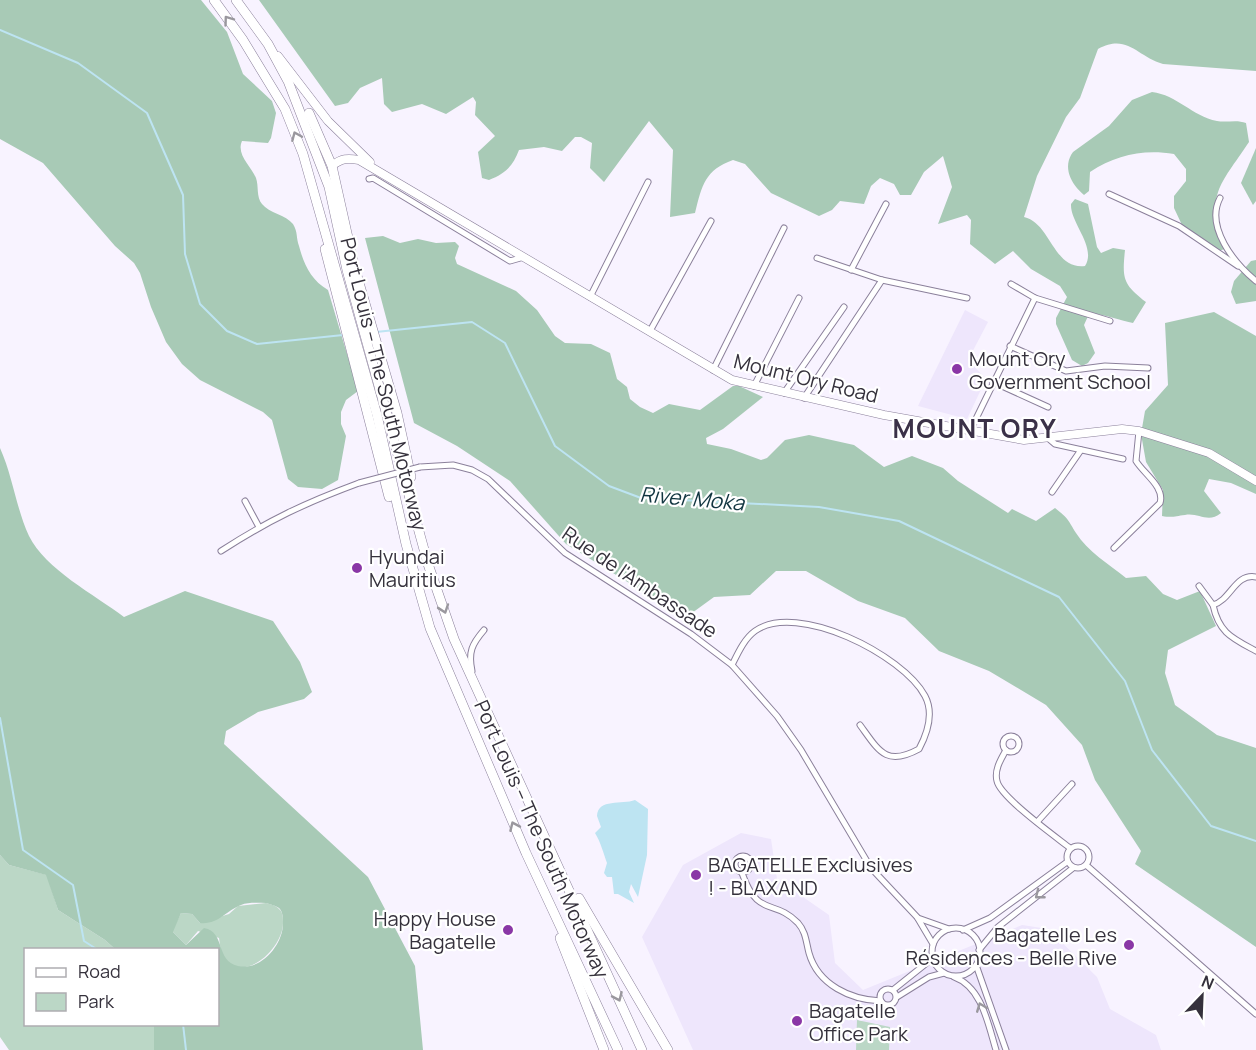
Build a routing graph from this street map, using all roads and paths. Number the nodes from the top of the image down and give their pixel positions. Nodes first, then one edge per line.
1 (214, 0) edge
2 (236, 0) edge
3 (268, 44) junction
4 (288, 81) junction
5 (332, 166) junction
6 (388, 176) junction
7 (369, 179) dead end
8 (648, 182) dead end
9 (1109, 194) dead end
10 (1220, 198) dead end
11 (886, 204) dead end
12 (711, 221) dead end
13 (784, 228) dead end
14 (524, 257) junction
15 (817, 258) dead end
16 (1238, 266) junction
17 (851, 270) junction
18 (343, 271) junction
19 (882, 280) junction
20 (1256, 281) edge
21 (1011, 284) dead end
22 (590, 297) junction
23 (800, 298) dead end
24 (967, 298) dead end
25 (1035, 298) junction
26 (844, 307) dead end
27 (1110, 321) dead end
28 (650, 331) junction
29 (1010, 346) junction
30 (1148, 368) dead end
31 (713, 370) junction
32 (993, 382) junction
33 (754, 386) junction
34 (783, 394) junction
35 (804, 398) junction
36 (1048, 407) dead end
37 (1139, 430) junction
38 (970, 431) junction
39 (1048, 438) junction
40 (1081, 450) junction
41 (1122, 459) dead end
42 (1256, 481) edge
43 (1052, 492) dead end
44 (245, 501) dead end
45 (259, 527) junction
46 (1114, 548) dead end
47 (221, 551) dead end
48 (1256, 577) edge
49 (1199, 586) dead end
50 (1213, 605) junction
51 (484, 630) dead end
52 (1256, 651) edge
53 (732, 665) junction
54 (489, 721) junction
55 (860, 725) dead end
56 (1006, 750) dead end
57 (1072, 784) dead end
58 (1037, 822) junction
59 (1070, 848) junction
60 (526, 853) junction
61 (1067, 862) junction
62 (1086, 865) junction
63 (1072, 868) junction
64 (742, 873) dead end
65 (563, 874) junction
66 (917, 917) junction
67 (949, 930) junction
68 (963, 930) junction
69 (933, 944) junction
70 (979, 950) junction
71 (933, 958) junction
72 (976, 965) junction
73 (944, 973) junction
74 (951, 975) junction
75 (893, 990) junction
76 (897, 997) junction
77 (881, 1001) junction
78 (1256, 1014) edge
79 (604, 1050) edge
80 (618, 1050) edge
81 (642, 1050) edge
82 (668, 1050) edge
83 (996, 1050) edge
84 (1006, 1050) edge

18 -> 1 highway, Port Louis – The South Motorway
2 - 3 highway, Port Louis – The South Motorway
3 - 4 highway, Port Louis – The South Motorway
3 - 6 main road, Mount Ory Road
4 - 5 highway
4 - 18 highway, Port Louis – The South Motorway
5 - 6 main road, Mount Ory Road
5 - 18 highway
6 - 14 main road, Mount Ory Road
7 - 14 street
8 - 22 street
9 - 16 street
10 - 16 street
11 - 17 street
12 - 28 street
13 - 31 street
14 - 22 main road, Mount Ory Road
15 - 17 street
16 - 20 street
17 - 19 street
18 -> 54 highway, Port Louis – The South Motorway
60 -> 18 highway, Port Louis – The South Motorway
19 - 24 street
19 - 35 street
21 - 25 street
22 - 28 main road, Mount Ory Road
23 - 33 street
25 - 27 street
25 - 29 street
26 - 34 street
28 - 31 main road, Mount Ory Road
29 - 30 street
29 - 32 street
31 - 33 main road, Mount Ory Road
32 - 36 street
32 - 38 street
33 - 34 main road, Mount Ory Road
34 - 35 main road, Mount Ory Road
35 - 38 main road, Mount Ory Road
37 - 39 main road, Mount Ory Road
37 - 42 main road, Mount Ory Road
37 - 46 street
38 - 39 main road, Mount Ory Road
39 - 40 street
40 - 41 street
40 - 43 street
44 - 45 street
45 - 47 street, Rue de l'Ambassade
45 - 53 street, Rue de l'Ambassade, bridge
48 - 50 street
49 - 50 street
50 - 52 street
51 - 54 street
53 - 55 street
53 - 66 street, Rue de l'Ambassade
54 - 65 highway, Port Louis – The South Motorway
56 - 58 street
57 - 58 street
58 - 59 street
59 - 61 street
59 - 62 street
60 - 79 highway
60 - 80 highway, Port Louis – The South Motorway
61 - 63 street
61 - 68 street
62 - 63 street
62 - 78 street
63 -> 70 street
64 - 77 street
65 -> 81 highway, Port Louis – The South Motorway
65 - 82 highway
66 - 67 street
66 - 69 street
67 - 68 street
67 - 69 street
68 - 70 street
69 - 71 street
70 - 72 street
71 - 73 street
71 - 75 street
72 - 74 street
72 - 84 street
73 - 74 street
73 - 76 street
83 -> 74 street
75 - 76 street
75 - 77 street
76 - 77 street

